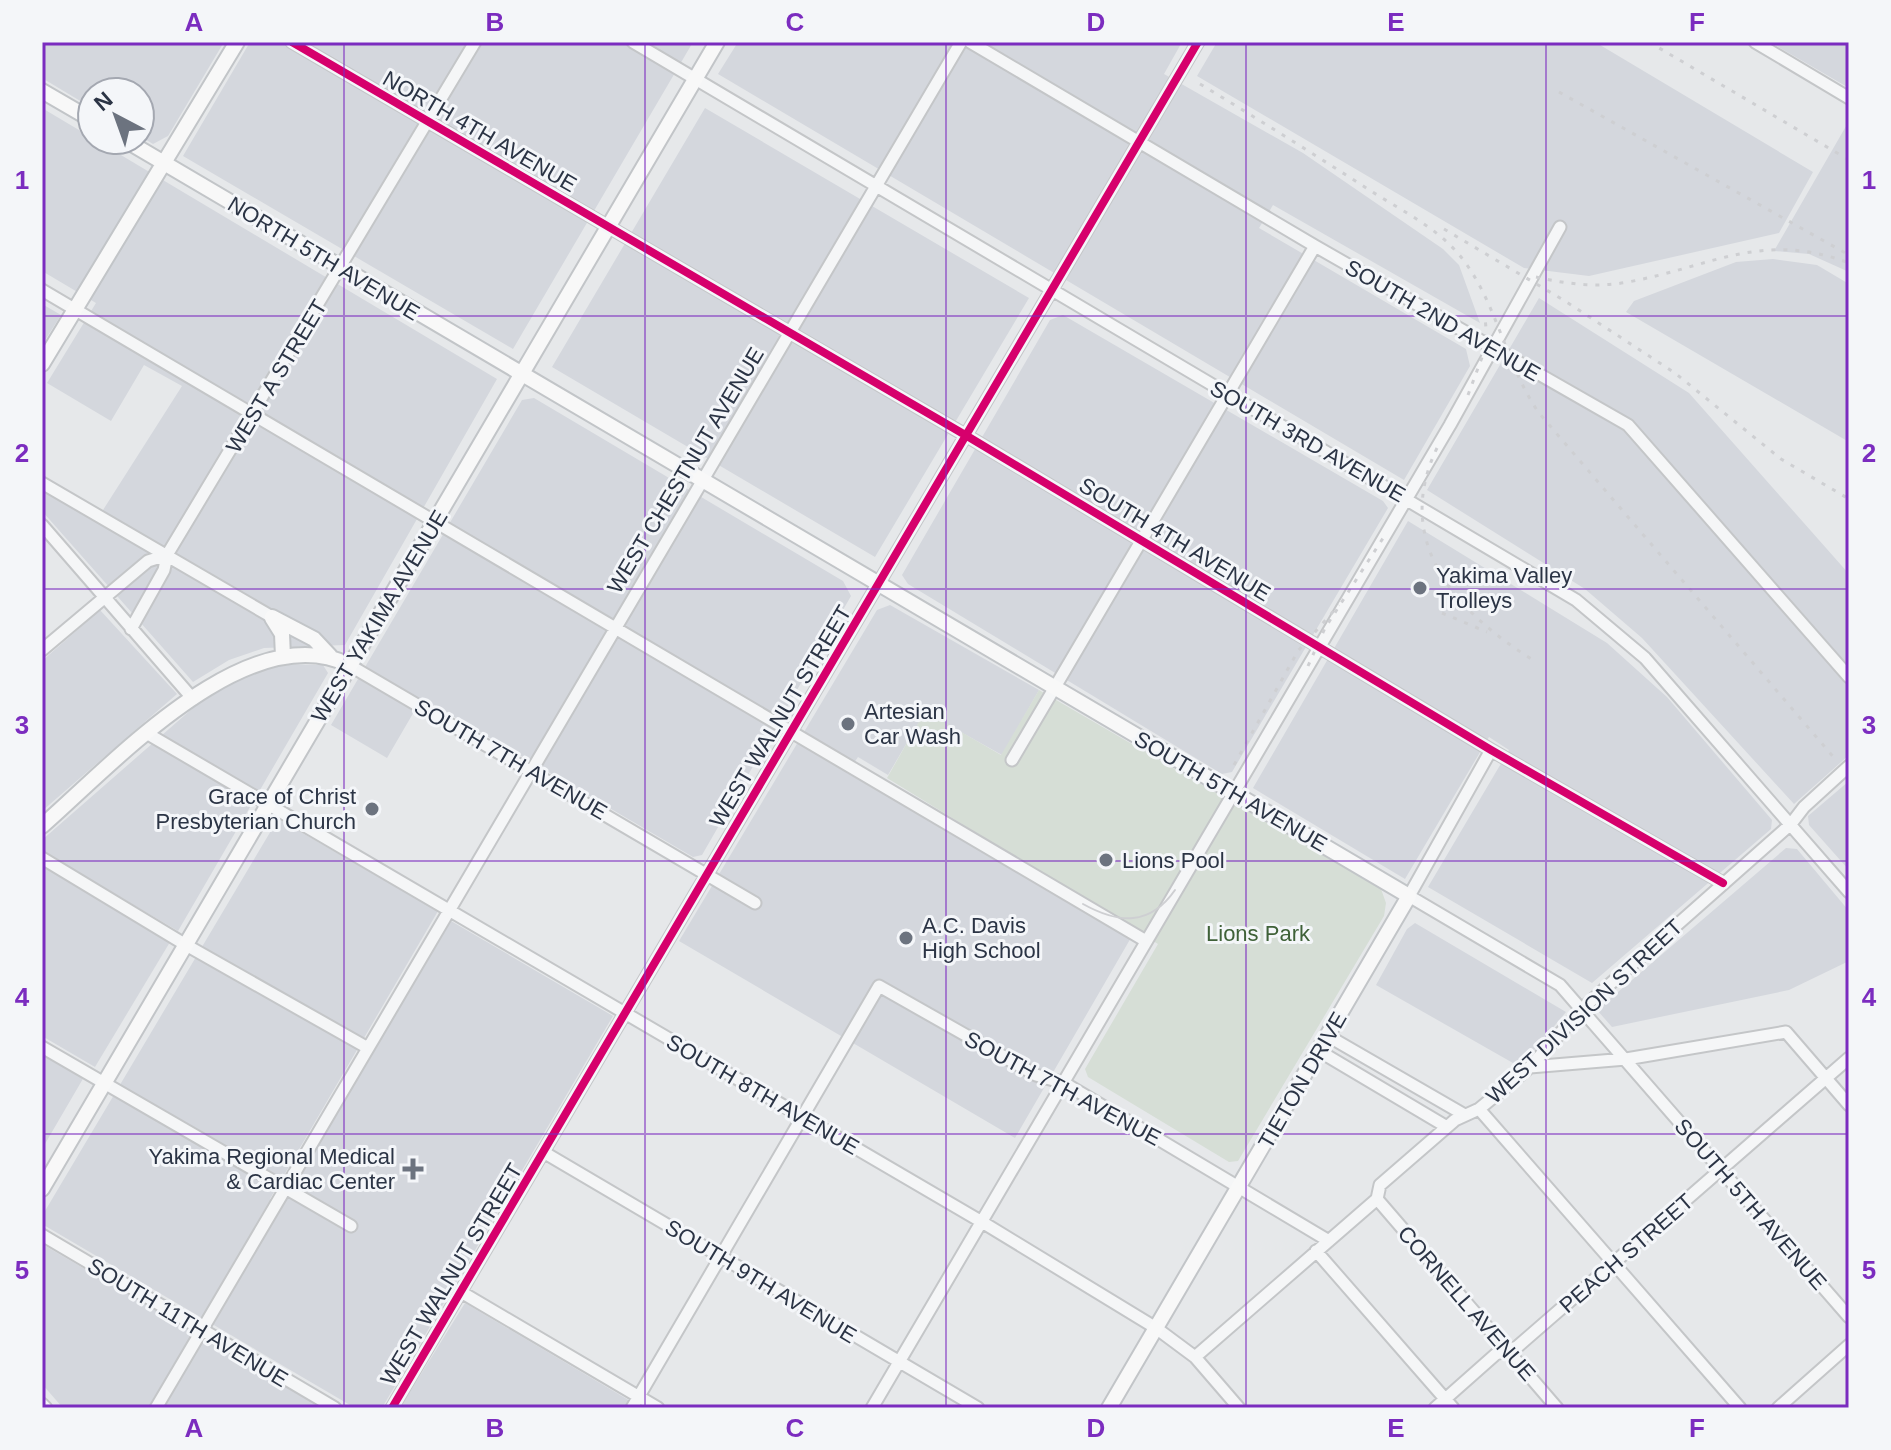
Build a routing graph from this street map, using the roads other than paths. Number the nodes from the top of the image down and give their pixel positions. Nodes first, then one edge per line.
1 (237, 42) edge
2 (292, 42) edge
3 (475, 42) edge
4 (633, 42) edge
5 (717, 42) edge
6 (961, 42) edge
7 (970, 42) edge
8 (1198, 42) edge
9 (1755, 42) edge
10 (695, 79) junction
11 (42, 91) edge
12 (1849, 98) edge
13 (76, 111) edge
14 (428, 121) junction
15 (1141, 142) junction
16 (153, 156) edge
17 (165, 163) junction
18 (877, 184) junction
19 (609, 226) junction
20 (1560, 227) dead end
21 (1315, 246) junction
22 (340, 268) junction
23 (1051, 289) junction
24 (42, 290) edge
25 (75, 310) junction
26 (787, 333) junction
27 (1494, 348) junction
28 (42, 364) edge
29 (523, 375) junction
30 (1228, 394) junction
31 (252, 416) junction
32 (967, 436) junction
33 (701, 479) junction
34 (42, 483) edge
35 (1407, 499) junction
36 (435, 523) junction
37 (42, 525) edge
38 (1143, 541) junction
39 (167, 555) junction
40 (880, 584) junction
41 (103, 596) junction
42 (272, 617) junction
43 (612, 628) junction
44 (131, 629) junction
45 (1320, 645) junction
46 (42, 650) edge
47 (330, 656) junction
48 (283, 657) junction
49 (349, 665) junction
50 (1849, 677) edge
51 (1055, 688) junction
52 (193, 699) junction
53 (790, 732) junction
54 (148, 734) junction
55 (1491, 750) junction
56 (1012, 760) dead end
57 (1849, 766) edge
58 (531, 770) junction
59 (1234, 792) junction
60 (268, 805) junction
61 (1791, 824) junction
62 (42, 826) edge
63 (42, 858) edge
64 (707, 875) junction
65 (1723, 883) junction
66 (1849, 892) edge
67 (1409, 896) junction
68 (755, 903) dead end
69 (448, 909) junction
70 (1146, 941) junction
71 (186, 945) junction
72 (1583, 1008) junction
73 (626, 1015) junction
74 (1328, 1036) junction
75 (42, 1047) edge
76 (368, 1048) junction
77 (1319, 1051) junction
78 (1849, 1058) edge
79 (1626, 1059) junction
80 (1530, 1067) junction
81 (1826, 1078) junction
82 (105, 1083) junction
83 (1064, 1083) junction
84 (1849, 1105) edge
85 (1479, 1109) junction
86 (1463, 1114) junction
87 (803, 1117) junction
88 (1447, 1127) junction
89 (545, 1153) junction
90 (1720, 1170) junction
91 (1239, 1187) junction
92 (286, 1188) junction
93 (42, 1189) edge
94 (1377, 1199) junction
95 (982, 1222) junction
96 (351, 1226) dead end
97 (42, 1235) edge
98 (1329, 1241) junction
99 (1316, 1251) junction
100 (721, 1257) junction
101 (1614, 1262) junction
102 (461, 1292) junction
103 (1849, 1317) edge
104 (1156, 1328) junction
105 (202, 1330) junction
106 (1849, 1345) edge
107 (1507, 1350) junction
108 (1195, 1357) junction
109 (898, 1363) junction
110 (638, 1397) junction
111 (1449, 1403) edge
112 (156, 1408) edge
113 (335, 1408) edge
114 (392, 1408) edge
115 (632, 1408) edge
116 (658, 1408) edge
117 (872, 1408) edge
118 (978, 1408) edge
119 (1109, 1408) edge
120 (1239, 1408) edge
121 (1435, 1408) edge
122 (1557, 1408) edge
123 (1740, 1408) edge
124 (1778, 1408) edge

1 - 17 main road
2 - 14 street, NORTH 4TH AVENUE
3 - 14 street, WEST A STREET
4 - 10 street, SOUTH 3RD AVENUE
5 - 10 main road, WEST YAKIMA AVENUE
6 - 18 street, WEST CHESTNUT AVENUE
7 - 15 street, SOUTH 2ND AVENUE
8 - 15 street, WEST WALNUT STREET
9 - 12 street
10 - 18 street, SOUTH 3RD AVENUE
10 - 19 main road, WEST YAKIMA AVENUE
11 - 13 main road
14 - 19 street, NORTH 4TH AVENUE
14 - 22 street, WEST A STREET
15 - 21 street, SOUTH 2ND AVENUE
15 - 23 street, WEST WALNUT STREET
16 - 17 main road, NORTH 5TH AVENUE
17 - 22 main road, NORTH 5TH AVENUE
17 - 25 main road
18 - 23 street, SOUTH 3RD AVENUE
18 - 26 street, WEST CHESTNUT AVENUE
19 - 26 street, SOUTH 4TH AVENUE
19 - 29 main road, WEST YAKIMA AVENUE
20 - 27 street
21 - 27 street, SOUTH 2ND AVENUE
21 - 30 street
22 - 29 main road, NORTH 5TH AVENUE
22 - 31 street, WEST A STREET
23 - 30 street, SOUTH 3RD AVENUE
23 - 32 street, WEST WALNUT STREET
24 - 25 street
25 - 28 main road
25 - 31 street
26 - 32 street, SOUTH 4TH AVENUE
26 - 33 street, WEST CHESTNUT AVENUE
27 - 35 street
27 - 50 street, SOUTH 2ND AVENUE
29 - 33 main road, SOUTH 5TH AVENUE
29 - 36 main road, WEST YAKIMA AVENUE
30 - 35 street, SOUTH 3RD AVENUE
30 - 38 street
31 - 36 street
31 - 39 street, WEST A STREET
32 - 38 street, SOUTH 4TH AVENUE
32 - 40 street, WEST WALNUT STREET
33 - 40 main road, SOUTH 5TH AVENUE
33 - 43 street, WEST CHESTNUT AVENUE
34 - 39 street
35 - 45 street
35 - 61 street, SOUTH 3RD AVENUE
36 - 43 street
36 - 49 main road, WEST YAKIMA AVENUE
37 - 41 street
38 - 45 street, SOUTH 4TH AVENUE
38 - 51 street
39 - 41 street
39 - 42 street
39 - 44 street, WEST A STREET
40 - 51 main road, SOUTH 5TH AVENUE
40 - 53 street, WEST WALNUT STREET
41 - 44 street
41 - 46 street
42 - 47 main road
42 - 48 main road
43 - 53 street
43 - 58 street, WEST CHESTNUT AVENUE
44 - 52 street
45 - 55 street, SOUTH 4TH AVENUE
45 - 59 street
47 - 48 main road
47 - 49 main road
48 - 52 main road
49 - 58 street, SOUTH 7TH AVENUE
49 - 60 main road, WEST YAKIMA AVENUE
51 - 56 street
51 - 59 main road, SOUTH 5TH AVENUE
52 - 54 main road
53 - 64 street, WEST WALNUT STREET
53 - 70 street
54 - 60 street, SOUTH 8TH AVENUE
54 - 62 main road
55 - 65 street, SOUTH 4TH AVENUE
55 - 67 street, TIETON DRIVE
57 - 61 street, WEST DIVISION STREET
58 - 64 street, SOUTH 7TH AVENUE
58 - 69 street, WEST CHESTNUT AVENUE
59 - 67 main road, SOUTH 5TH AVENUE
59 - 70 street
60 - 69 street, SOUTH 8TH AVENUE
60 - 71 main road, WEST YAKIMA AVENUE
61 - 65 street, WEST DIVISION STREET
61 - 66 street, SOUTH 3RD AVENUE
63 - 71 street
64 - 68 street, SOUTH 7TH AVENUE
64 - 73 street, WEST WALNUT STREET
65 - 72 street, WEST DIVISION STREET
67 - 72 street, SOUTH 5TH AVENUE
67 - 74 main road, TIETON DRIVE
69 - 73 street, SOUTH 8TH AVENUE
69 - 76 street, WEST CHESTNUT AVENUE
70 - 83 street
71 - 76 street
71 - 82 main road, WEST YAKIMA AVENUE
72 - 79 street, SOUTH 5TH AVENUE
72 - 80 street, WEST DIVISION STREET
73 - 87 street, SOUTH 8TH AVENUE
73 - 89 street, WEST WALNUT STREET
74 - 77 main road, TIETON DRIVE
74 - 86 street
75 - 82 street
76 - 92 street, WEST CHESTNUT AVENUE
77 - 88 street
77 - 91 main road, TIETON DRIVE
78 - 81 street, PEACH STREET
79 - 80 street
79 - 81 street
79 - 90 street, SOUTH 5TH AVENUE
80 - 85 street, WEST DIVISION STREET
81 - 84 street
81 - 90 street, PEACH STREET
82 - 92 street
82 - 93 main road, WEST YAKIMA AVENUE
83 - 87 street, SOUTH 7TH AVENUE
83 - 91 street, SOUTH 7TH AVENUE
83 - 95 street
85 - 86 street, WEST DIVISION STREET
85 - 101 street
86 - 88 street, WEST DIVISION STREET
87 - 95 street, SOUTH 8TH AVENUE
87 - 100 street
88 - 94 street, WEST DIVISION STREET
89 - 100 street, SOUTH 9TH AVENUE
89 - 102 street, WEST WALNUT STREET
90 - 101 street, PEACH STREET
90 - 103 street, SOUTH 5TH AVENUE
91 - 98 street, SOUTH 7TH AVENUE
91 - 104 main road, TIETON DRIVE
92 - 96 street
92 - 105 street, WEST CHESTNUT AVENUE
94 - 98 street, WEST DIVISION STREET
94 - 107 street, CORNELL AVENUE
95 - 104 street, SOUTH 8TH AVENUE
95 - 109 street
97 - 105 street, SOUTH 11TH AVENUE
98 - 99 street, WEST DIVISION STREET
99 - 108 street, WEST DIVISION STREET
99 - 111 street
100 - 109 street, SOUTH 9TH AVENUE
100 - 110 street
101 - 107 street, PEACH STREET
101 - 123 street
102 - 110 street
102 - 114 street, WEST WALNUT STREET
104 - 108 street, SOUTH 8TH AVENUE
104 - 119 main road, TIETON DRIVE
105 - 112 street, WEST CHESTNUT AVENUE
105 - 113 street, SOUTH 11TH AVENUE
106 - 124 street
107 - 111 street, PEACH STREET
107 - 122 street, CORNELL AVENUE
108 - 120 street, SOUTH 8TH AVENUE
109 - 117 street
109 - 118 street, SOUTH 9TH AVENUE
110 - 115 street
110 - 116 street
111 - 121 street, PEACH STREET

